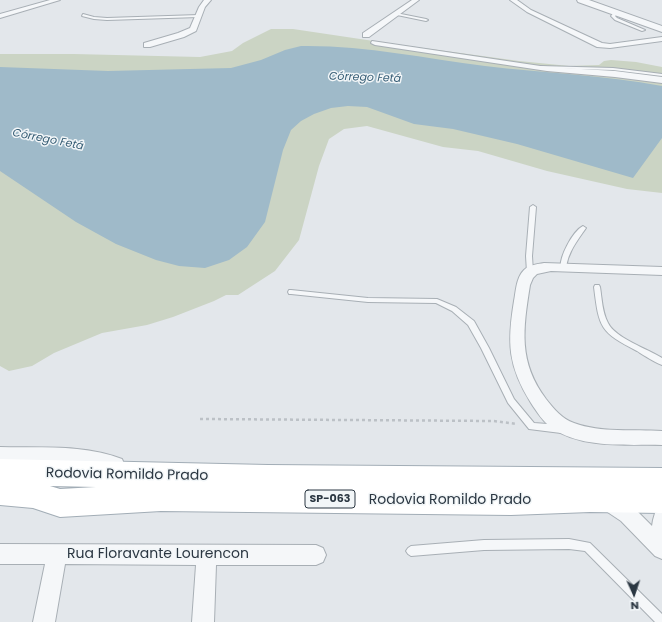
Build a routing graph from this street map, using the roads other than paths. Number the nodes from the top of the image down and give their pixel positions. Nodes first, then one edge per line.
1 (57, 0) edge
2 (208, 0) edge
3 (416, 0) edge
4 (513, 0) edge
5 (581, 0) edge
6 (616, 12) junction
7 (397, 14) junction
8 (83, 15) dead end
9 (0, 16) edge
10 (199, 16) junction
11 (426, 20) dead end
12 (662, 29) edge
13 (643, 30) dead end
14 (366, 35) dead end
15 (662, 38) edge
16 (375, 43) dead end
17 (147, 45) dead end
18 (528, 66) junction
19 (662, 75) edge
20 (662, 80) edge
21 (533, 207) dead end
22 (583, 228) dead end
23 (563, 268) junction
24 (662, 271) edge
25 (530, 272) junction
26 (597, 287) dead end
27 (291, 292) dead end
28 (662, 362) edge
29 (573, 431) junction
30 (662, 438) edge
31 (0, 457) edge
32 (0, 472) edge
33 (164, 476) junction
34 (662, 481) edge
35 (0, 492) edge
36 (590, 498) junction
37 (662, 499) edge
38 (0, 502) edge
39 (60, 503) junction
40 (662, 520) edge
41 (662, 532) edge
42 (662, 549) edge
43 (411, 552) dead end
44 (0, 554) edge
45 (57, 554) junction
46 (206, 554) junction
47 (316, 555) dead end
48 (44, 622) edge
49 (203, 622) edge
50 (662, 622) edge

1 - 9 street
2 - 10 street
3 - 7 street
4 - 15 street
5 - 6 street
6 - 12 street
6 - 13 lane
7 - 11 lane
7 - 14 street
8 - 10 lane
10 - 17 street
16 - 18 street
18 - 19 lane
18 - 20 street
21 - 25 lane
22 - 23 lane
23 - 24 street
23 - 25 street
25 - 29 street
26 - 28 lane
27 - 29 lane
29 - 30 street
31 - 33 street
32 - 33 main road, Rodovia Romildo Prado / SP-063
33 - 34 main road, Rodovia Romildo Prado / SP-063
35 - 39 main road, Rodovia Romildo Prado / SP-063
36 - 37 main road, Rodovia Romildo Prado / SP-063
36 - 39 main road, Rodovia Romildo Prado / SP-063
36 - 42 street
38 - 39 main road
40 - 41 street
43 - 50 lane
44 - 45 street, Rua Floravante Lourencon
45 - 46 street, Rua Floravante Lourencon
45 - 48 street
46 - 47 street, Rua Floravante Lourencon
46 - 49 street

